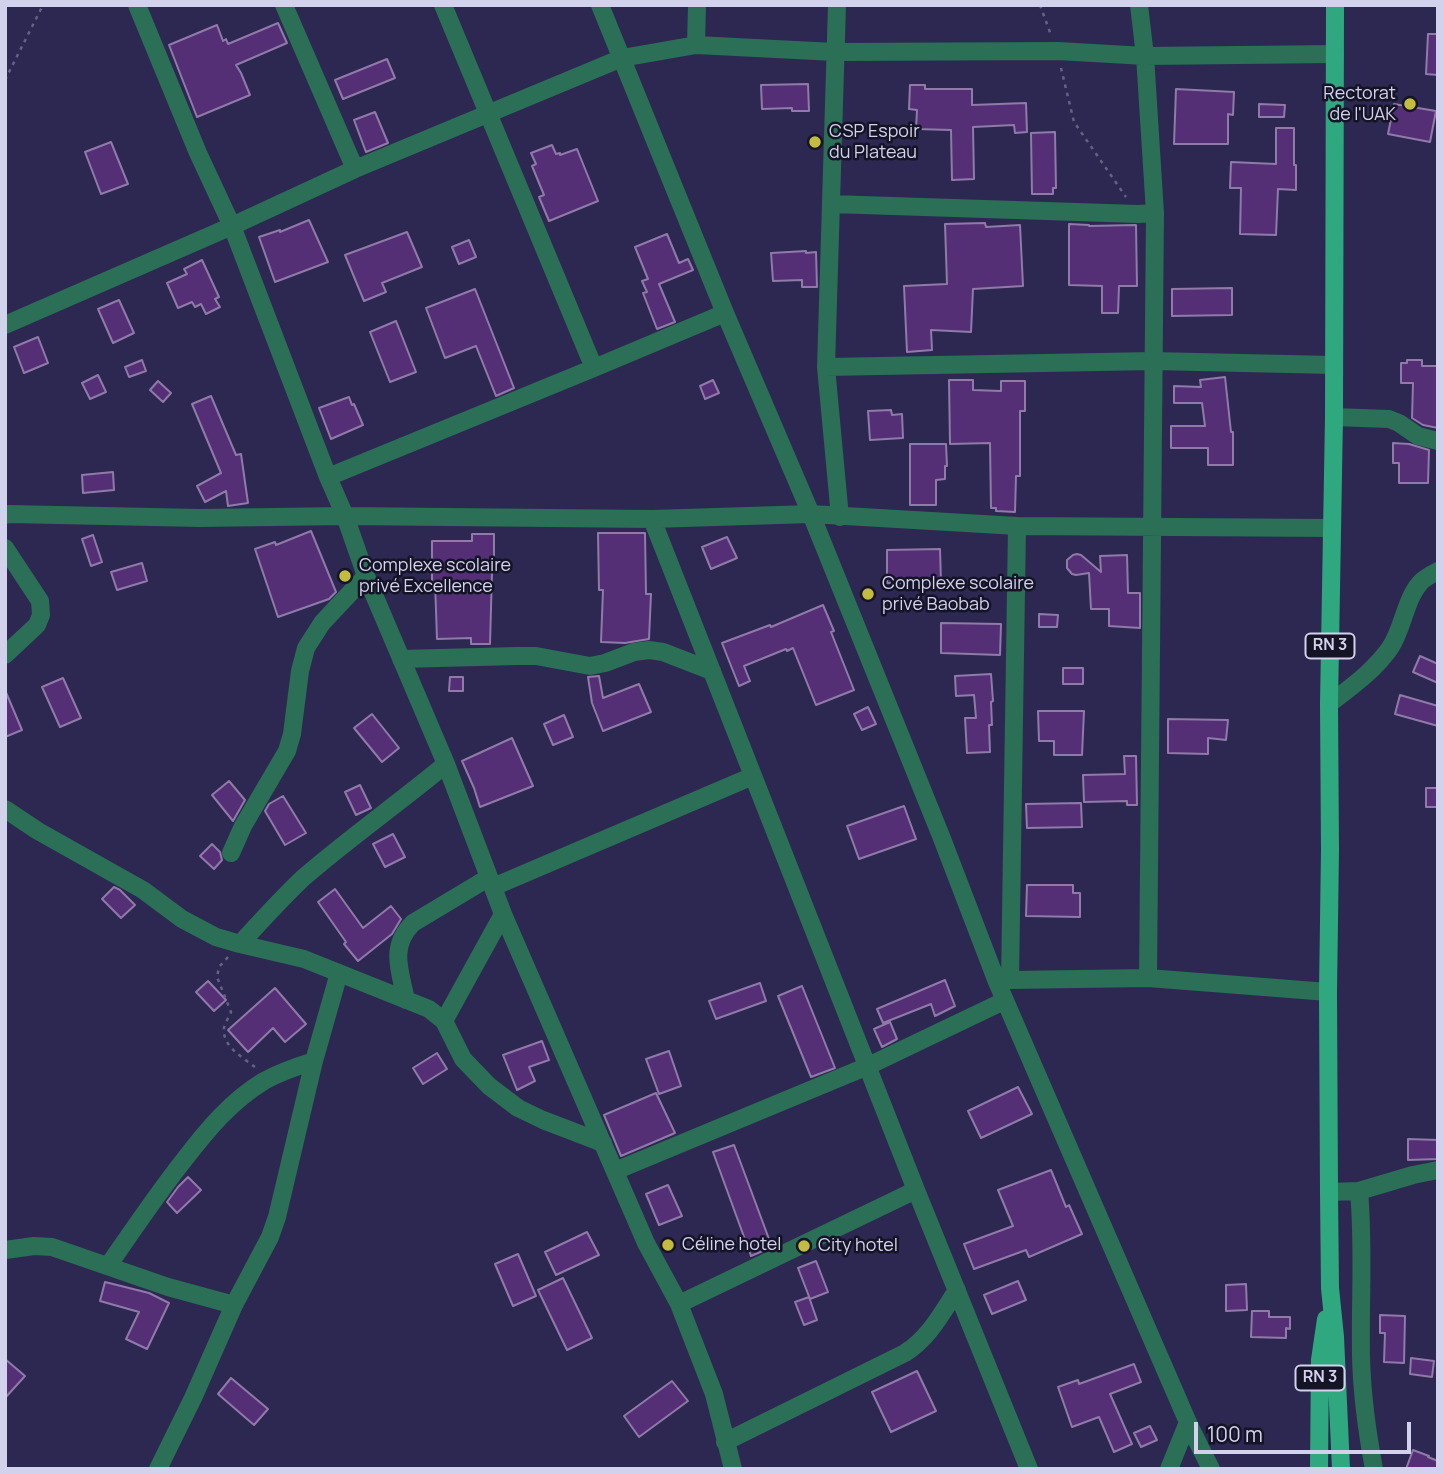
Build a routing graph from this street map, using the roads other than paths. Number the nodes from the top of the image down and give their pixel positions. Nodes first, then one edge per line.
1 (137, 5) edge
2 (284, 5) edge
3 (443, 5) edge
4 (600, 5) edge
5 (697, 5) edge
6 (837, 5) edge
7 (1139, 5) edge
8 (1335, 5) edge
9 (696, 45) junction
10 (835, 52) junction
11 (1335, 54) junction
12 (1145, 56) junction
13 (622, 58) junction
14 (489, 115) junction
15 (355, 169) junction
16 (831, 204) junction
17 (1146, 214) junction
18 (232, 226) junction
19 (725, 313) junction
20 (5, 325) edge
21 (1153, 361) junction
22 (1333, 365) junction
23 (826, 367) junction
24 (594, 368) junction
25 (1334, 417) junction
26 (1438, 441) edge
27 (328, 477) junction
28 (811, 514) junction
29 (5, 515) edge
30 (345, 516) junction
31 (840, 517) junction
32 (652, 519) junction
33 (1017, 526) junction
34 (1152, 526) junction
35 (1331, 528) junction
36 (5, 548) edge
37 (1438, 571) edge
38 (366, 576) junction
39 (5, 655) edge
40 (401, 659) junction
41 (712, 671) junction
42 (1329, 704) junction
43 (446, 764) junction
44 (753, 776) junction
45 (5, 809) edge
46 (231, 853) dead end
47 (490, 883) junction
48 (503, 914) junction
49 (240, 944) junction
50 (339, 973) junction
51 (1149, 978) junction
52 (1003, 981) junction
53 (1328, 992) junction
54 (406, 1000) junction
55 (1004, 1000) junction
56 (444, 1021) junction
57 (314, 1061) junction
58 (868, 1066) junction
59 (603, 1143) junction
60 (1438, 1170) edge
61 (615, 1171) junction
62 (916, 1190) junction
63 (1359, 1191) junction
64 (1329, 1192) junction
65 (5, 1250) edge
66 (108, 1266) junction
67 (1330, 1288) junction
68 (957, 1290) junction
69 (679, 1304) junction
70 (234, 1306) junction
71 (1189, 1424) junction
72 (725, 1442) junction
73 (1175, 1465) edge
74 (158, 1469) edge
75 (733, 1469) edge
76 (1029, 1469) edge
77 (1211, 1469) edge
78 (1224, 1469) edge
79 (1319, 1469) edge
80 (1341, 1469) edge
81 (1374, 1469) edge

1 - 18 street
2 - 15 street
3 - 14 street
4 - 13 street
5 - 9 street
6 - 10 street
7 - 12 street
8 - 11 main road, RN 3
9 - 10 street
9 - 13 street
10 - 12 street
10 - 16 street
11 - 12 street
11 - 22 main road, RN 3
12 - 17 street
13 - 14 street
13 - 19 street
14 - 15 street
14 - 24 street
15 - 18 street
16 - 17 street
16 - 23 street
17 - 21 street
18 - 20 street
18 - 27 street
19 - 24 street
19 - 28 street
21 - 22 street
21 - 23 street
21 - 34 street
22 - 25 main road, RN 3
23 - 31 street
24 - 27 street
25 - 26 street
25 - 35 main road, RN 3
27 - 30 street
28 - 31 street
28 - 32 street
28 - 52 street
29 - 30 street
30 - 32 street
30 - 38 street
31 - 33 street
32 - 41 street
33 - 34 street
33 - 52 street
34 - 35 street
34 - 51 street
35 - 42 main road, RN 3
36 - 39 street
37 - 42 street
38 - 40 street
38 - 46 street
40 - 41 street
40 - 43 street
41 - 44 street
42 - 53 main road, RN 3
43 - 47 street
43 - 49 street
44 - 47 street
44 - 58 street
45 - 49 street
47 - 48 street
47 - 54 street
48 - 56 street
48 - 59 street
49 - 50 street
50 - 54 street
50 - 57 street
51 - 52 street
51 - 53 street
52 - 55 street
53 - 64 main road, RN 3
54 - 56 street
55 - 58 street
55 - 71 street
56 - 59 street
57 - 66 street
57 - 70 street
58 - 61 street
58 - 62 street
59 - 61 street
60 - 63 street
61 - 69 street
62 - 68 street
62 - 69 street
63 - 64 street
63 - 81 street
64 - 67 main road, RN 3
65 - 66 street
66 - 70 street
67 - 79 main road, RN 3
67 - 80 main road, RN 3
68 - 72 street
68 - 76 street
69 - 72 street
70 - 74 street
71 - 73 street
71 - 77 street
71 - 78 street
72 - 75 street

